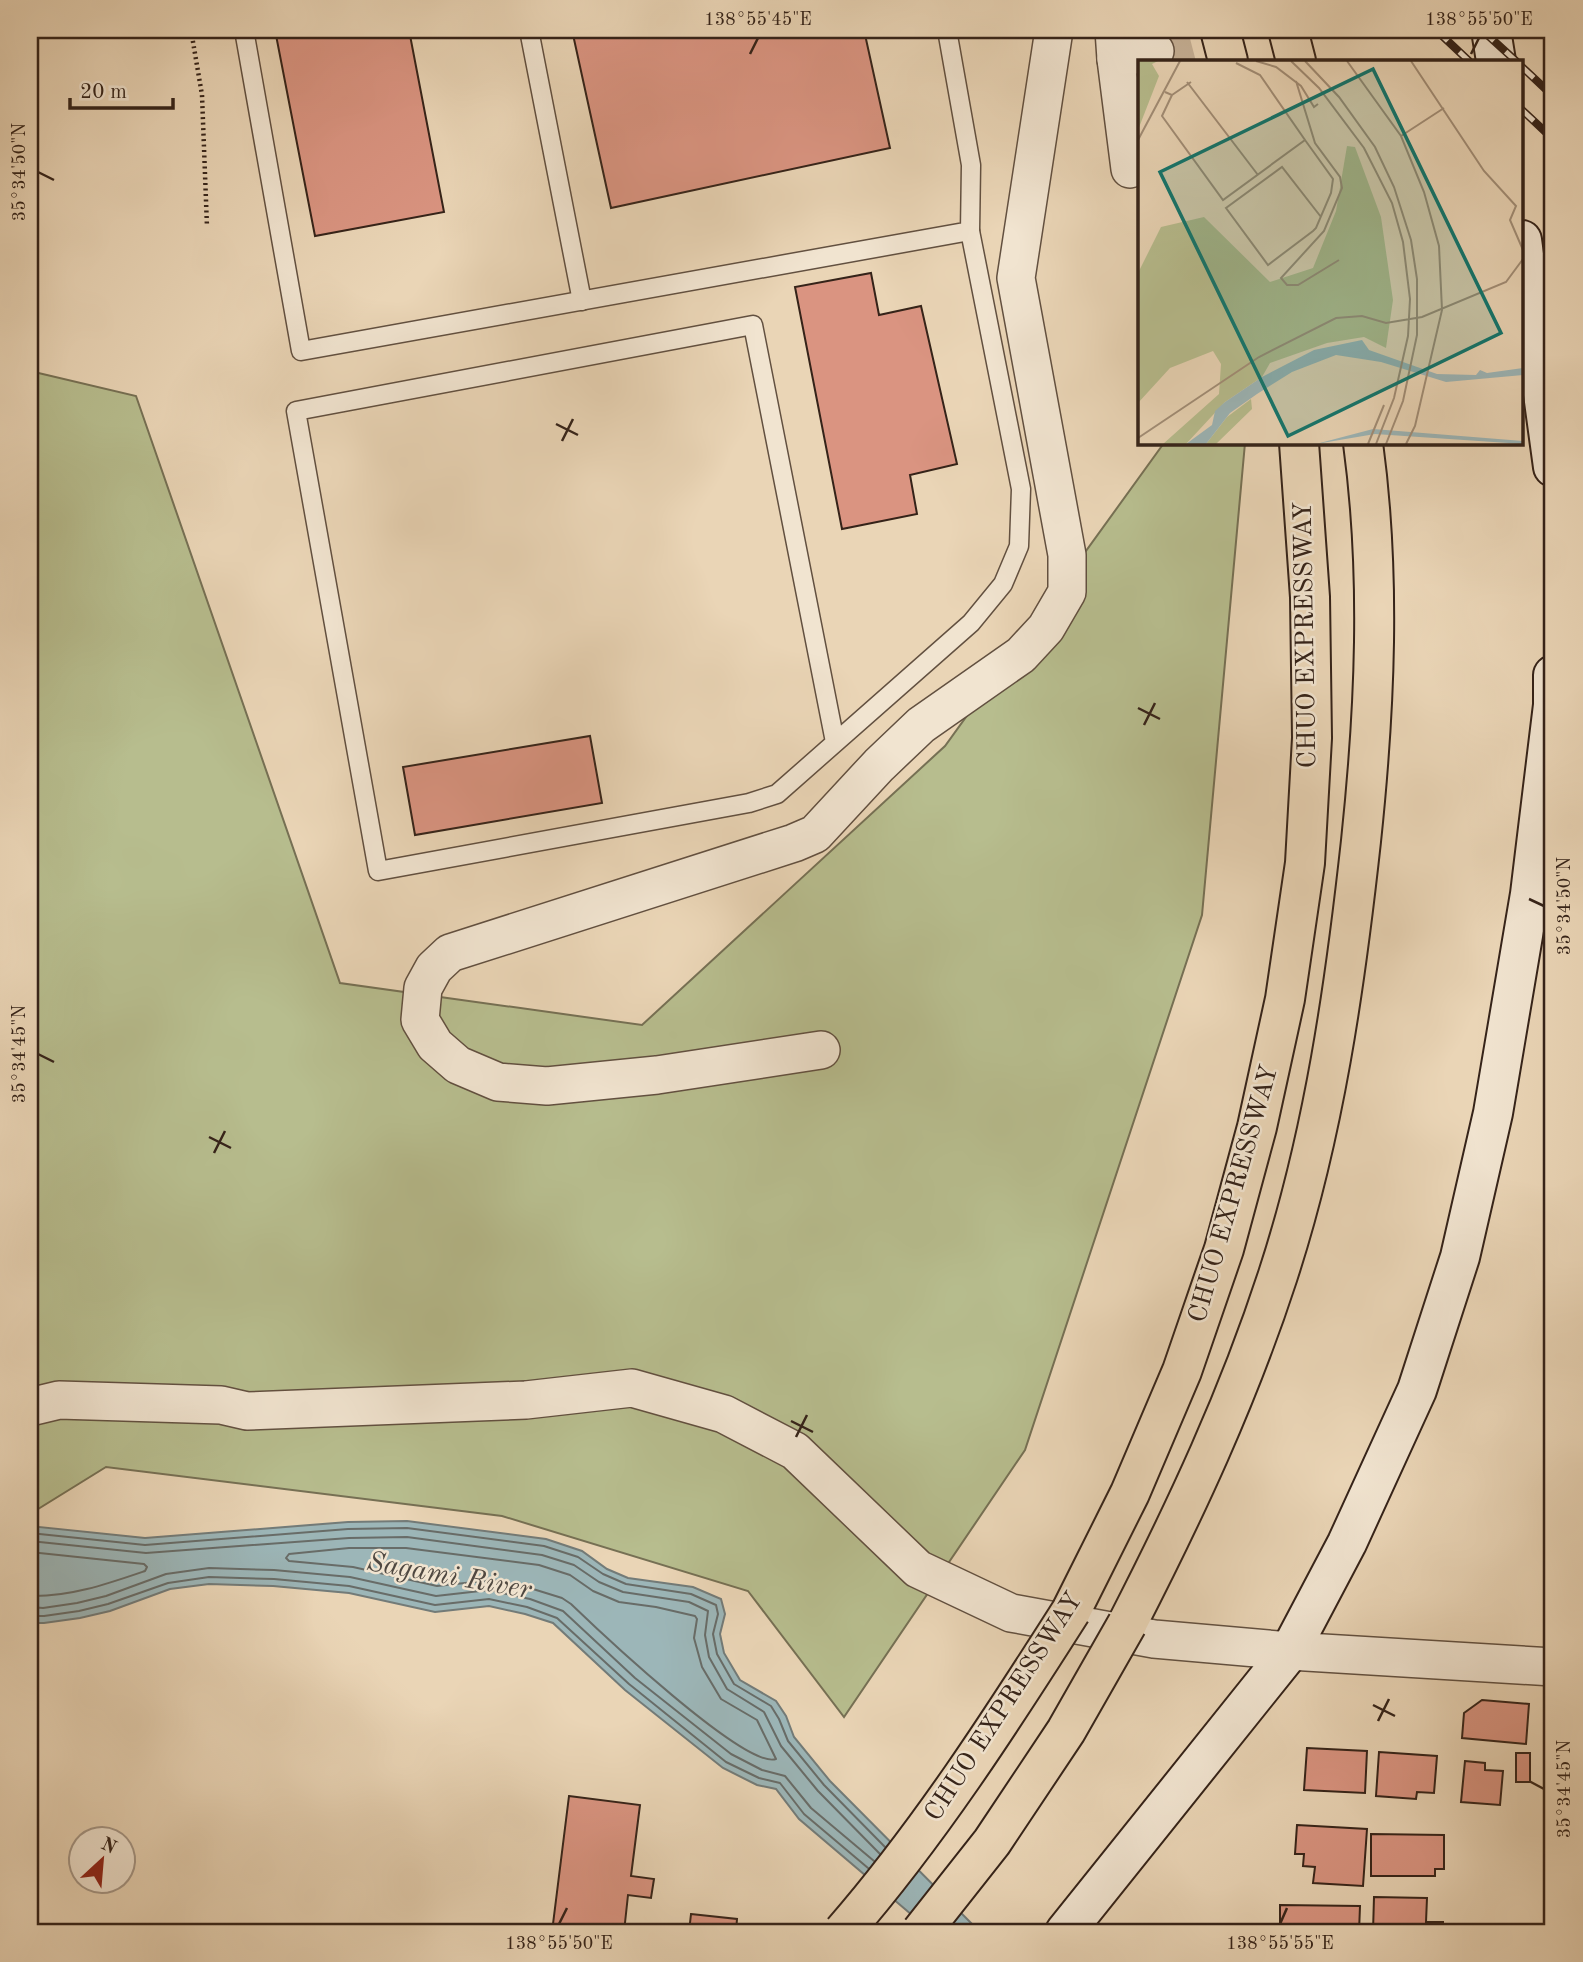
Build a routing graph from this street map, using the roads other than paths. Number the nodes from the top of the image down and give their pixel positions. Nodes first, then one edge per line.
1 (244, 30) edge
2 (529, 30) edge
3 (947, 30) edge
4 (1055, 30) edge
5 (1220, 30) edge
6 (1287, 30) edge
7 (1491, 30) edge
8 (1115, 45) edge
9 (1155, 51) tunnel mouth
10 (1228, 60) edge
11 (1296, 60) edge
12 (1496, 60) edge
13 (1130, 169) dead end
14 (970, 231) junction
15 (1524, 255) edge
16 (582, 301) junction
17 (1299, 444) edge
18 (1363, 444) edge
19 (1553, 467) edge
20 (1553, 674) edge
21 (835, 742) junction
22 (821, 1050) dead end
23 (30, 1407) edge
24 (1290, 1651) junction
25 (1553, 1667) edge
26 (843, 1932) edge
27 (921, 1932) edge
28 (1065, 1932) edge

1 - 16 lane
2 - 16 lane
3 - 14 lane
4 - 22 street
5 - 10 highway
6 - 11 highway
7 - 12 street
8 - 9 street
8 - 13 street
14 - 16 lane
14 - 21 lane
15 - 19 street
17 - 26 highway, CHUO EXPRESSWAY, bridge
18 - 27 highway, bridge
20 - 24 street
21 - 21 lane
23 - 24 street
24 - 25 street
24 - 28 street

